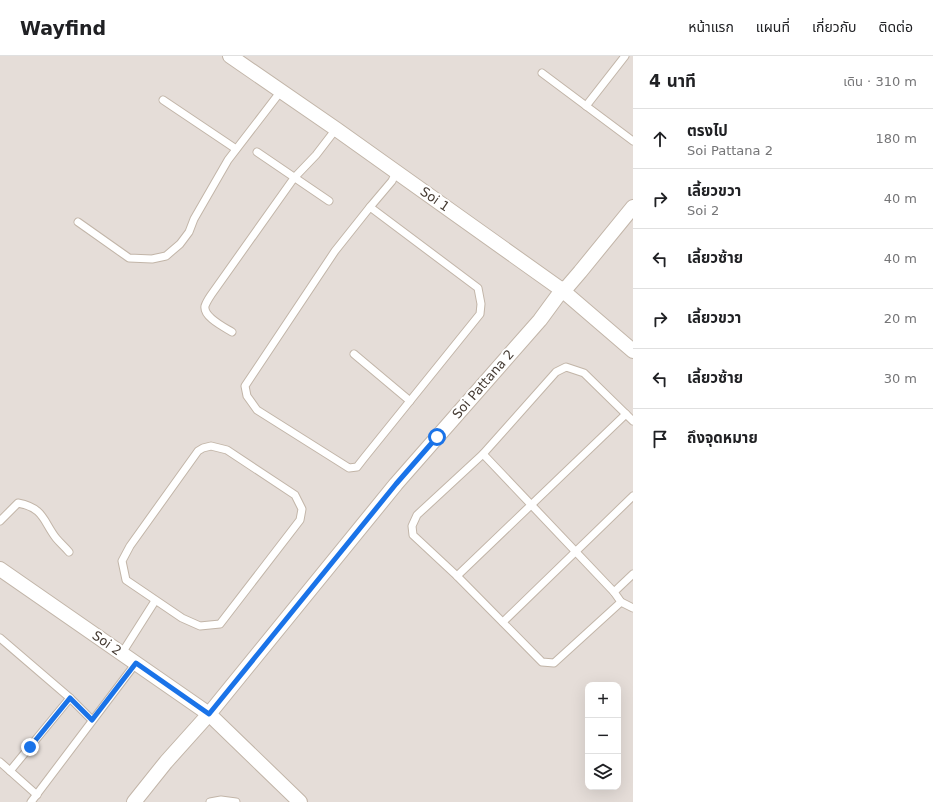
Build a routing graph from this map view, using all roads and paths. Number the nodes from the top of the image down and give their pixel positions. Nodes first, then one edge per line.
1 (230, 56) edge
2 (625, 56) edge
3 (542, 73) dead end
4 (281, 92) junction
5 (163, 100) dead end
6 (586, 106) junction
7 (336, 129) junction
8 (633, 141) edge
9 (236, 149) junction
10 (257, 152) dead end
11 (396, 172) junction
12 (294, 178) junction
13 (329, 201) dead end
14 (370, 207) junction
15 (633, 207) edge
16 (78, 222) dead end
17 (562, 290) junction
18 (232, 332) dead end
19 (633, 351) edge
20 (354, 354) dead end
21 (410, 400) junction
22 (626, 414) junction
23 (633, 421) edge
24 (483, 454) junction
25 (633, 496) edge
26 (531, 505) junction
27 (0, 521) edge
28 (69, 552) dead end
29 (575, 553) junction
30 (0, 568) edge
31 (633, 574) edge
32 (457, 576) junction
33 (614, 592) junction
34 (155, 601) junction
35 (621, 602) junction
36 (633, 608) edge
37 (503, 622) junction
38 (0, 638) edge
39 (122, 653) junction
40 (136, 663) junction
41 (70, 698) junction
42 (209, 714) junction
43 (92, 720) junction
44 (0, 762) edge
45 (10, 771) junction
46 (37, 795) junction
47 (31, 802) edge
48 (134, 802) edge
49 (210, 802) edge
50 (236, 802) edge
51 (300, 802) edge

1 - 4 street, Soi 1
2 - 6 lane
3 - 6 lane
4 - 7 street, Soi 1
4 - 9 lane
5 - 9 lane
6 - 8 lane
7 - 11 street, Soi 1
7 - 12 lane
9 - 16 lane
10 - 12 lane
11 - 14 lane
11 - 17 street, Soi 1
12 - 13 lane
12 - 18 lane
14 - 21 lane
14 - 21 lane
15 - 17 street, Soi Pattana 2
17 - 19 street, Soi 1
17 - 42 street, Soi Pattana 2
20 - 21 lane
22 - 23 lane
22 - 24 lane
22 - 26 lane
24 - 26 lane
24 - 32 lane
25 - 29 lane
26 - 29 lane
26 - 32 lane
27 - 28 lane
29 - 33 lane
29 - 37 lane
30 - 39 street, Soi 2
31 - 33 lane
32 - 37 lane
33 - 35 lane
34 - 34 lane
34 - 39 lane
35 - 36 lane
35 - 37 lane
38 - 41 lane
39 - 40 street, Soi 2
40 - 42 street, Soi 2
40 - 43 lane
41 - 43 lane
41 - 45 lane
42 - 48 street, Soi Pattana 2
42 - 51 street, Soi 2
43 - 46 lane
44 - 45 lane
45 - 46 lane
46 - 47 lane
49 - 50 lane

